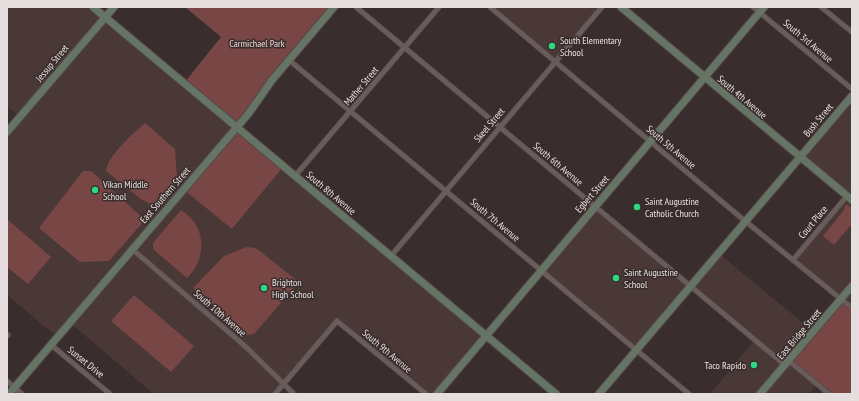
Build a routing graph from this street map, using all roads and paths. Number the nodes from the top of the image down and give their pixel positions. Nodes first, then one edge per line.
1 (93, 7) edge
2 (114, 7) edge
3 (334, 7) edge
4 (356, 7) edge
5 (439, 7) edge
6 (490, 7) edge
7 (602, 7) edge
8 (621, 7) edge
9 (753, 7) edge
10 (821, 7) edge
11 (762, 10) edge
12 (105, 17) junction
13 (852, 32) edge
14 (404, 48) junction
15 (289, 60) junction
16 (556, 61) junction
17 (704, 78) junction
18 (852, 89) edge
19 (852, 96) edge
20 (351, 112) junction
21 (236, 127) junction
22 (499, 127) junction
23 (7, 132) edge
24 (651, 142) junction
25 (800, 158) junction
26 (295, 176) junction
27 (445, 191) junction
28 (850, 198) edge
29 (595, 206) junction
30 (745, 221) junction
31 (132, 249) junction
32 (391, 256) junction
33 (793, 260) junction
34 (541, 270) junction
35 (691, 285) junction
36 (852, 286) edge
37 (841, 299) junction
38 (852, 308) edge
39 (486, 335) junction
40 (50, 344) junction
41 (636, 350) junction
42 (787, 363) junction
43 (7, 381) edge
44 (283, 384) junction
45 (14, 387) junction
46 (9, 394) edge
47 (22, 394) edge
48 (110, 394) edge
49 (275, 394) edge
50 (294, 394) edge
51 (426, 394) edge
52 (437, 394) edge
53 (556, 394) edge
54 (599, 394) edge
55 (689, 394) edge
56 (760, 394) edge
57 (829, 394) edge

1 - 12 street, South 8th Avenue
2 - 12 street, Jessup Street
3 - 15 street, East Southern Street
4 - 14 street, South 6th Avenue
5 - 14 street, Mather Street
6 - 16 street, South 5th Avenue
7 - 16 street, Skeel Street
8 - 17 street, South 4th Avenue
9 - 11 street, South 3rd Avenue
10 - 13 street
11 - 17 street, Egbert Street
11 - 18 street, South 3rd Avenue
12 - 21 street, South 8th Avenue
12 - 23 street, Jessup Street
14 - 20 street, Mather Street
14 - 22 street, South 6th Avenue
15 - 20 street, South 7th Avenue
15 - 21 street, East Southern Street
16 - 22 street, Skeel Street
16 - 24 street, South 5th Avenue
17 - 24 street, Egbert Street
17 - 25 street, South 4th Avenue
19 - 25 street, Bush Street
20 - 26 street, Mather Street
20 - 27 street, South 7th Avenue
21 - 26 street, South 8th Avenue
21 - 31 street, East Southern Street
22 - 27 street, Skeel Street
22 - 29 street, South 6th Avenue
24 - 29 street, Egbert Street
24 - 30 street, South 5th Avenue
25 - 28 street, South 4th Avenue
25 - 30 street, Bush Street
26 - 32 street, South 8th Avenue
27 - 32 street, Skeel Street
27 - 34 street, South 7th Avenue
28 - 33 street, Court Place
29 - 34 street, Egbert Street
29 - 35 street, South 6th Avenue
30 - 33 street, South 5th Avenue
30 - 35 street, Bush Street
31 - 40 street, East Southern Street
31 - 44 street, South 10th Avenue
32 - 39 street, South 8th Avenue
33 - 37 street, South 5th Avenue
34 - 39 street, Egbert Street
34 - 41 street, South 7th Avenue
35 - 41 street, Bush Street
35 - 42 street, South 6th Avenue
36 - 37 street, East Bridge Street
37 - 38 street, South 5th Avenue
37 - 42 street, East Bridge Street
39 - 52 street, Egbert Street
39 - 53 street, South 8th Avenue
40 - 45 street, East Southern Street
40 - 48 street, Sunset Drive
41 - 54 street, Bush Street
41 - 55 street, South 7th Avenue
42 - 56 street, East Bridge Street
42 - 57 street, South 6th Avenue
43 - 45 street
44 - 49 street
44 - 50 street, South 10th Avenue
44 - 51 street, South 9th Avenue
45 - 46 street, East Southern Street
45 - 47 street

